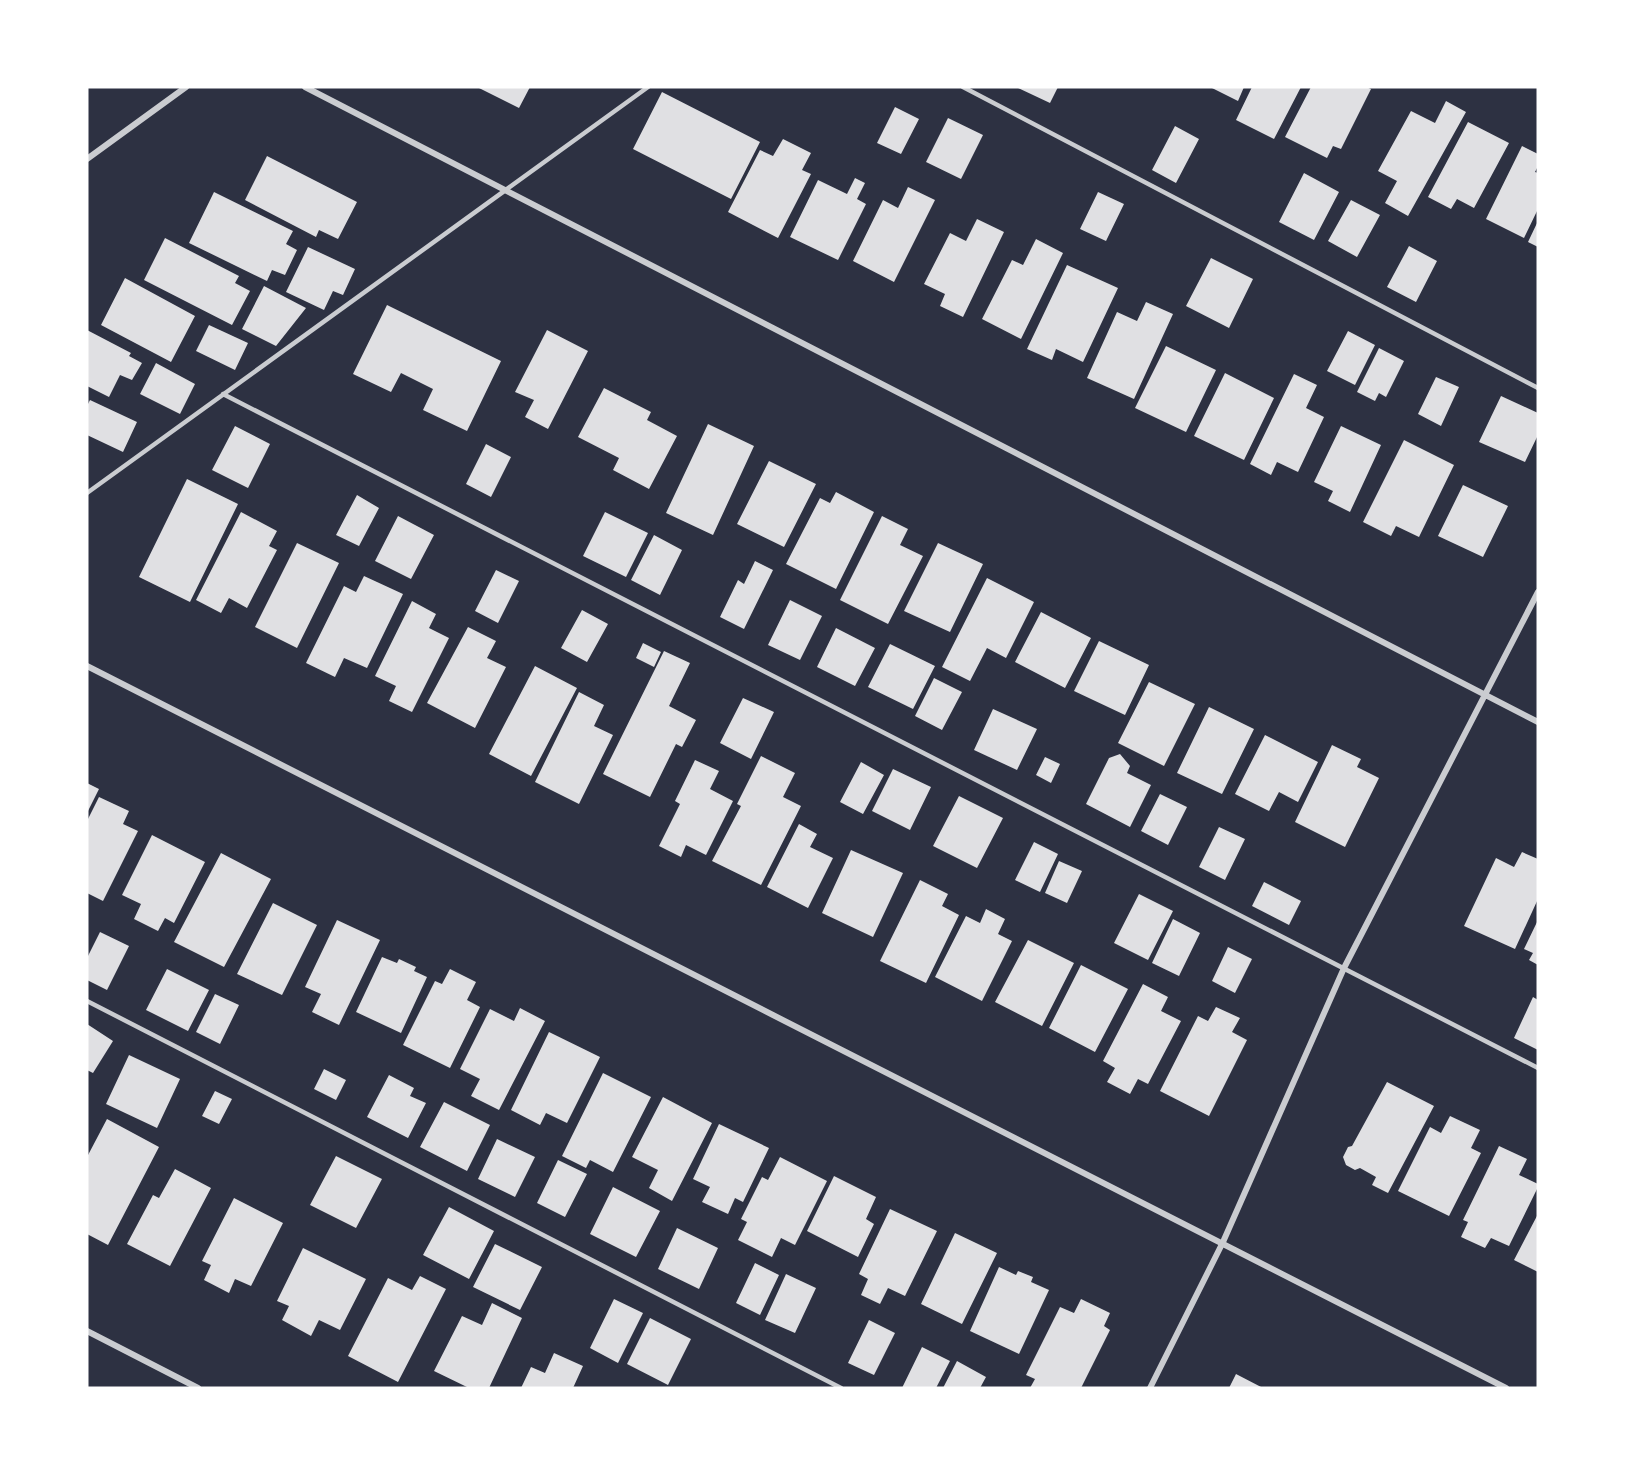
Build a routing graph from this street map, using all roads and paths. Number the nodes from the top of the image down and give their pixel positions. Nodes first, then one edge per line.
1 (186, 87) edge
2 (305, 87) edge
3 (648, 87) edge
4 (963, 87) edge
5 (87, 159) edge
6 (505, 190) junction
7 (1538, 388) edge
8 (223, 394) junction
9 (87, 493) edge
10 (1538, 592) edge
11 (87, 666) edge
12 (1484, 694) junction
13 (1538, 722) edge
14 (1344, 968) junction
15 (87, 1001) edge
16 (1538, 1068) edge
17 (1222, 1242) junction
18 (87, 1331) edge
19 (198, 1388) edge
20 (841, 1388) edge
21 (1150, 1388) edge
22 (1506, 1388) edge

1 - 5 street
2 - 6 street
3 - 6 lane
4 - 7 lane
6 - 8 lane
6 - 12 street
8 - 9 lane
8 - 14 lane
10 - 12 street
11 - 17 street
12 - 13 street
12 - 14 street
14 - 16 lane
14 - 17 street
15 - 20 lane
17 - 21 street
17 - 22 street
18 - 19 street

